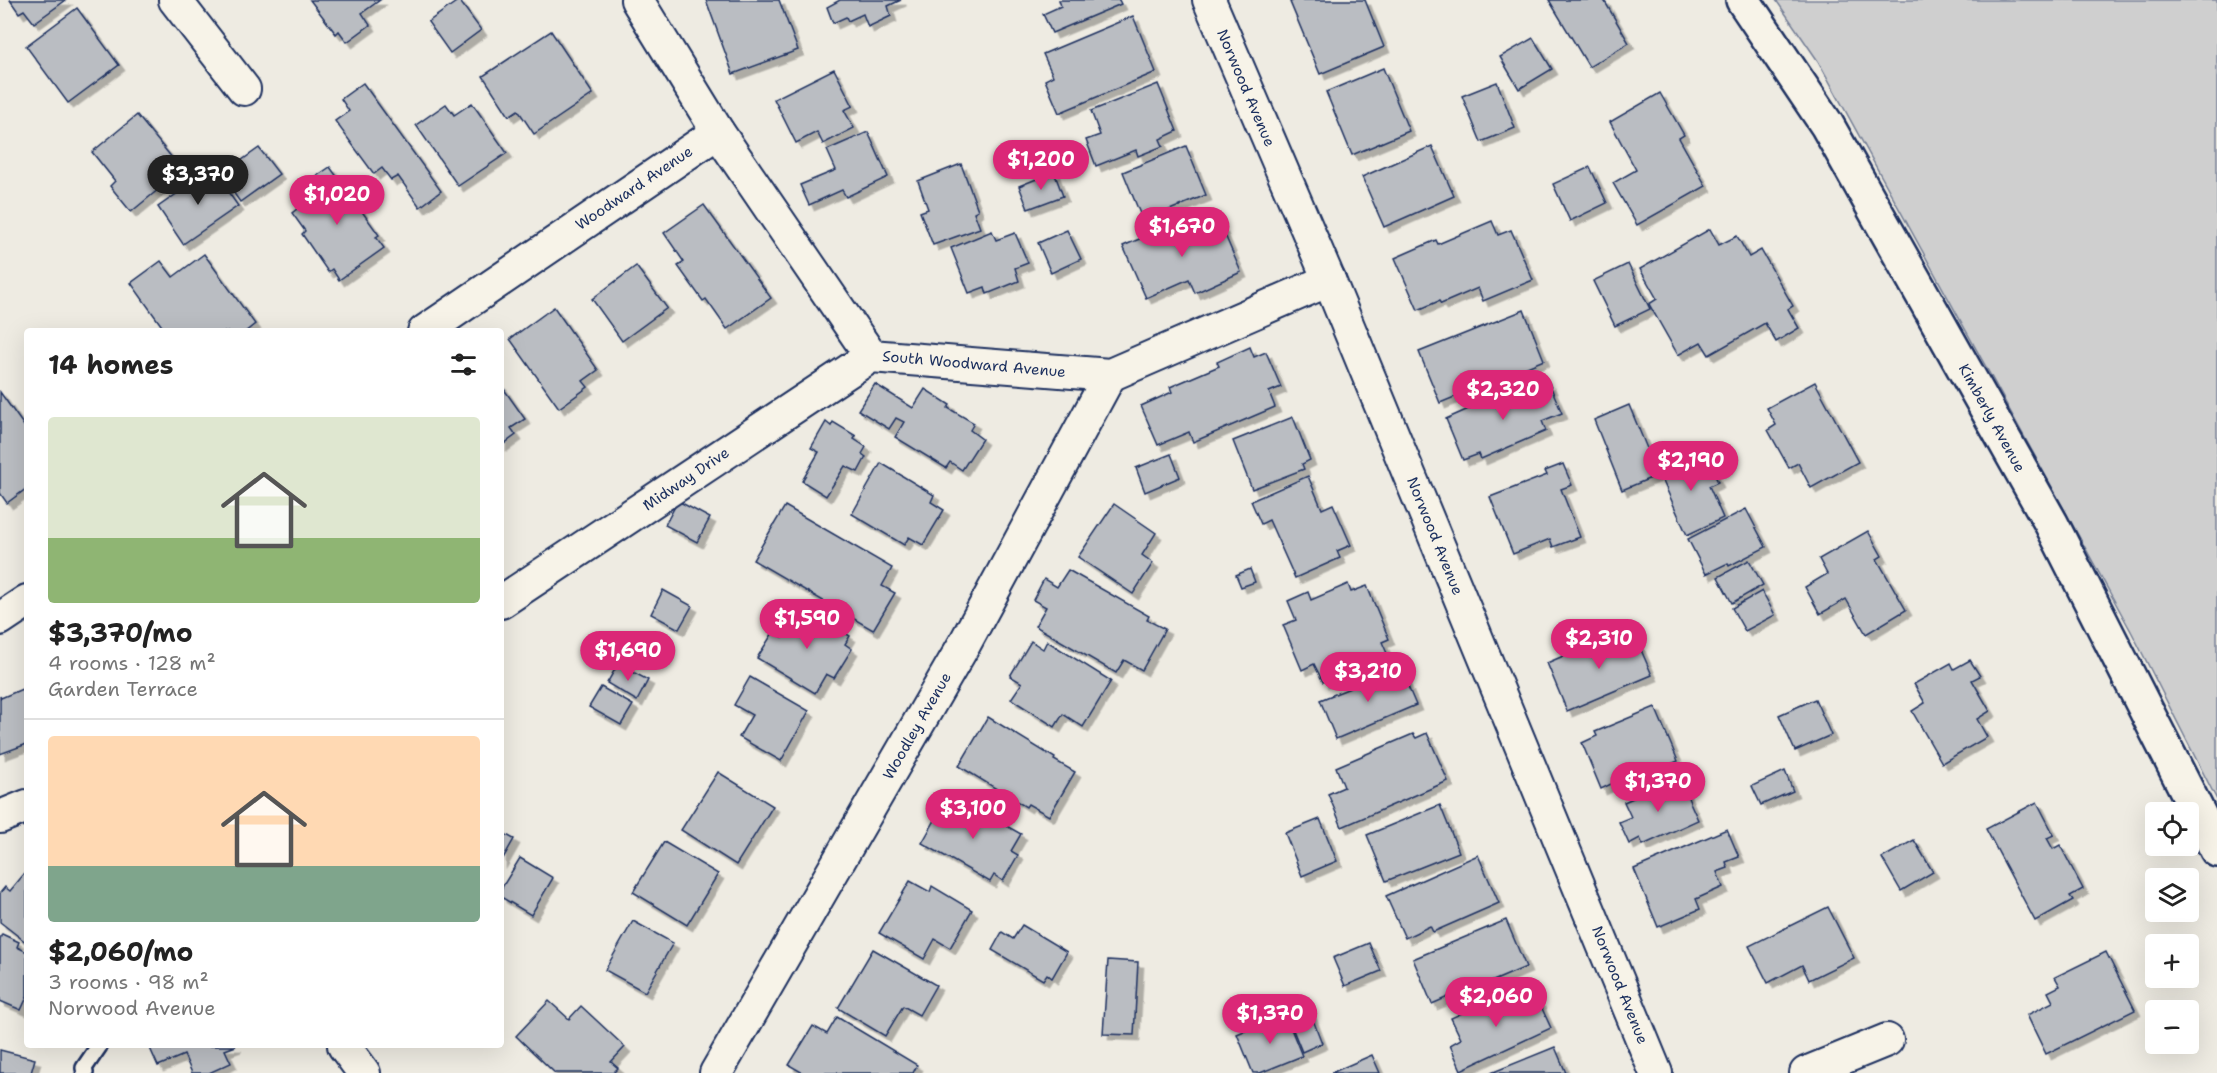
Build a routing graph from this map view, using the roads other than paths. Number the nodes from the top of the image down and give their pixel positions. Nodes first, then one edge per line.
1 (175, 0) edge
2 (637, 0) edge
3 (1209, 0) edge
4 (1743, 0) edge
5 (244, 89) dead end
6 (718, 132) junction
7 (1329, 280) junction
8 (430, 328) edge
9 (871, 356) junction
10 (1110, 375) junction
11 (504, 600) edge
12 (24, 603) edge
13 (0, 619) edge
14 (24, 807) edge
15 (0, 817) edge
16 (2217, 850) edge
17 (1887, 1040) dead end
18 (98, 1048) edge
19 (345, 1048) edge
20 (86, 1073) edge
21 (363, 1073) edge
22 (716, 1073) edge
23 (1656, 1073) edge
24 (1806, 1073) edge

1 - 5 street
2 - 6 street
3 - 7 street, Norwood Avenue
4 - 16 street, Kimberly Avenue
6 - 8 street, Woodward Avenue
6 - 9 street, South Woodward Avenue
7 - 10 street, South Woodward Avenue
7 - 23 street, Norwood Avenue
9 - 10 street, South Woodward Avenue
9 - 11 street, Midway Drive
10 - 22 street, Woodley Avenue
12 - 13 street
14 - 15 street
17 - 24 street
18 - 20 lane
19 - 21 street

